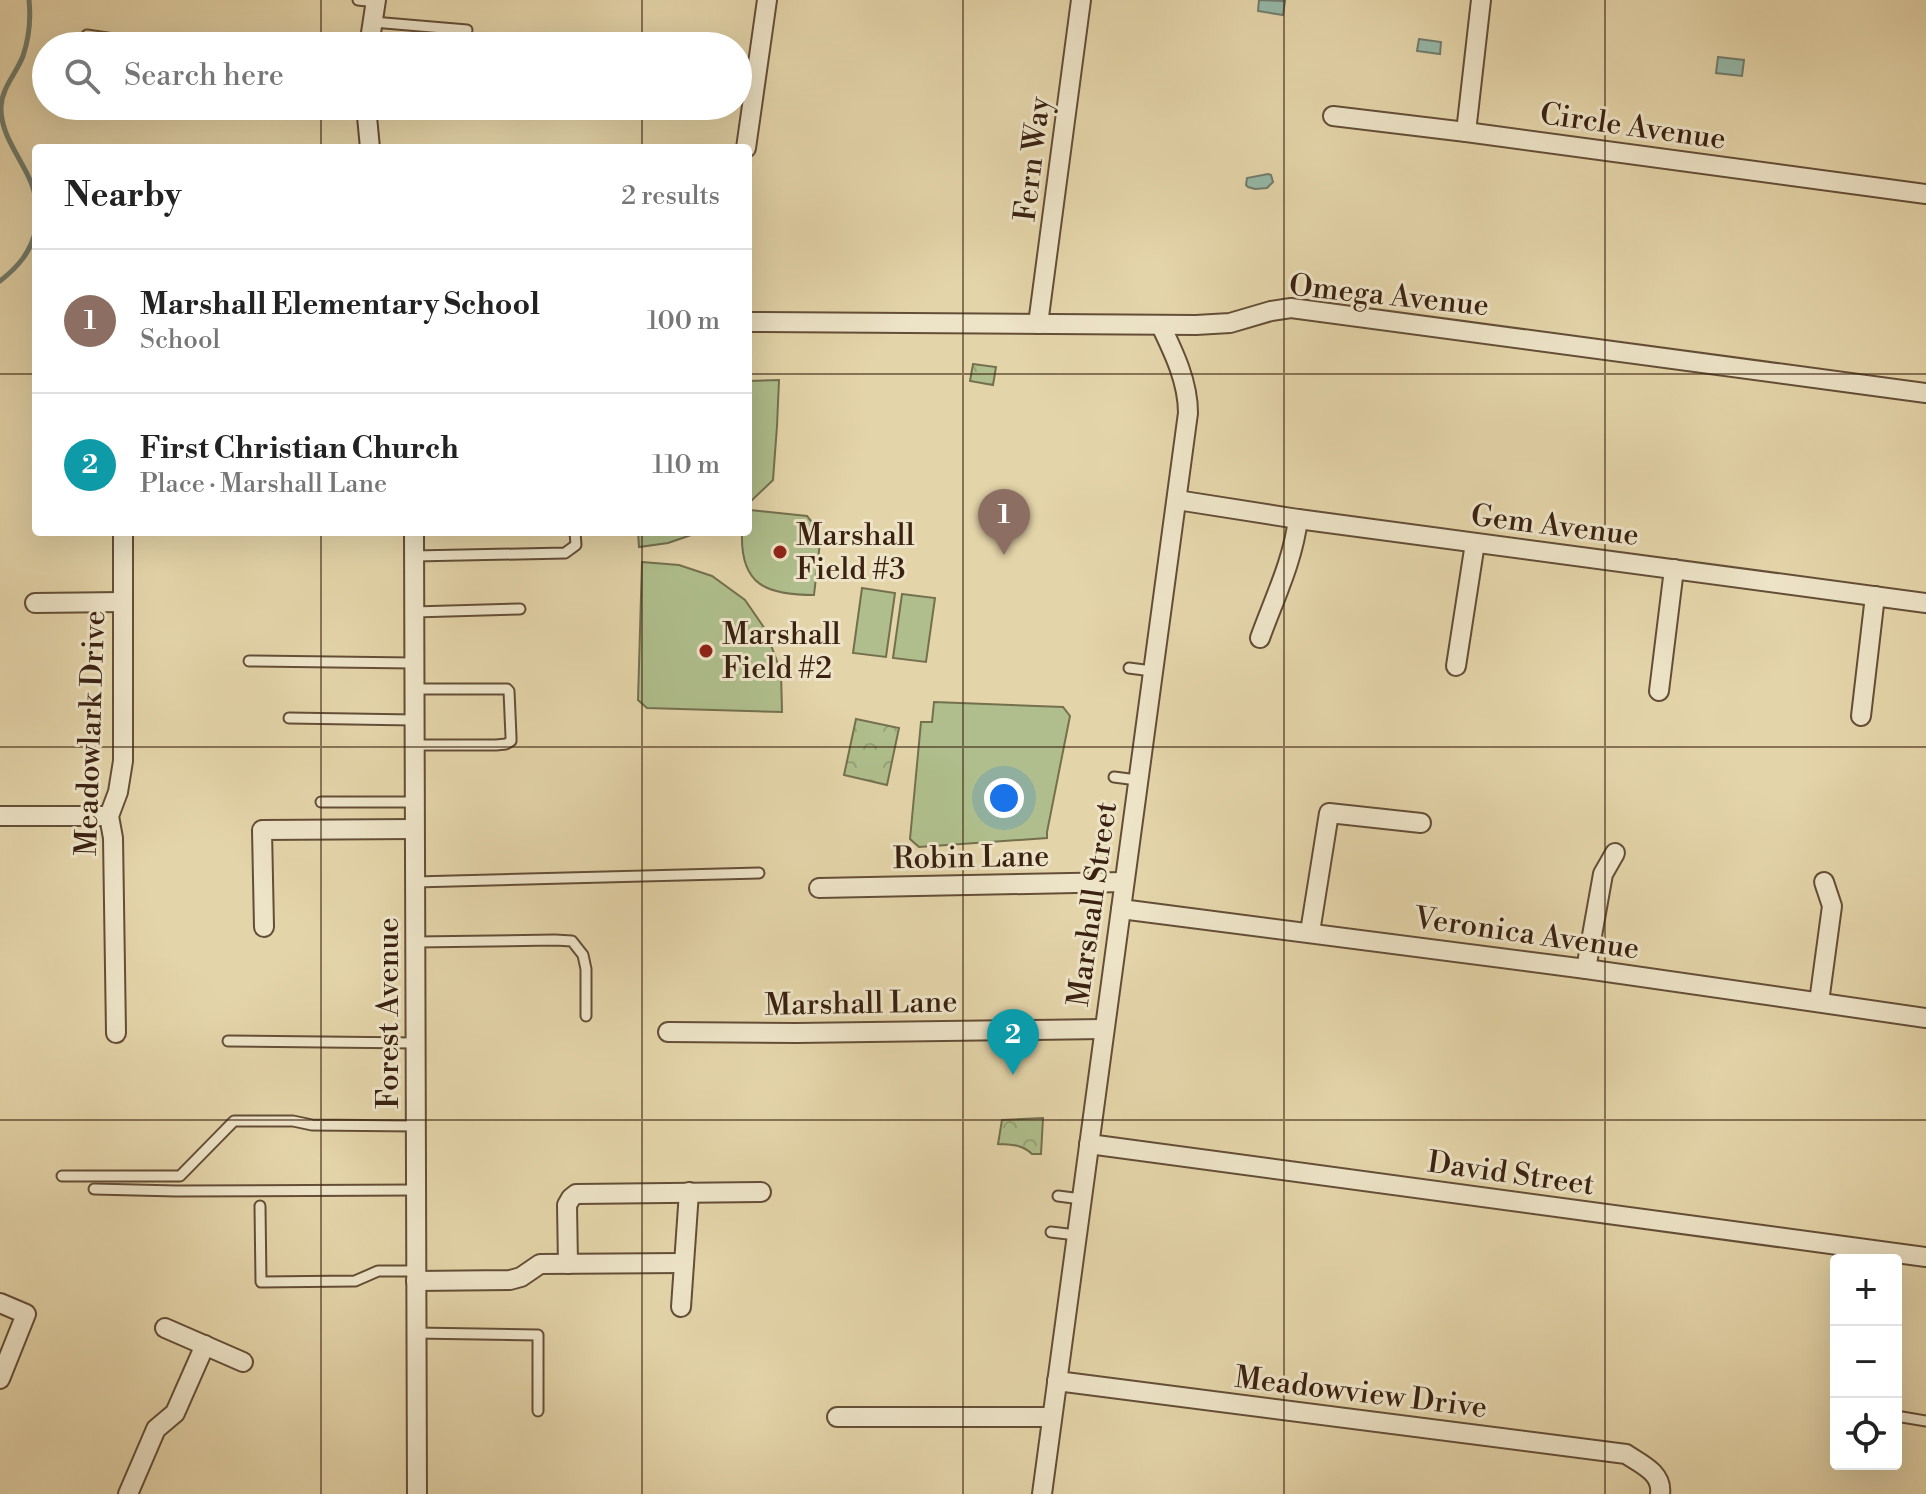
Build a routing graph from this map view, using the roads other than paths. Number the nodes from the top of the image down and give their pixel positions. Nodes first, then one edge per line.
1 (767, 0) edge
2 (1081, 0) edge
3 (1481, 0) edge
4 (370, 1) edge
5 (373, 22) junction
6 (467, 30) dead end
7 (371, 32) edge
8 (752, 106) edge
9 (1333, 116) dead end
10 (367, 120) edge
11 (750, 120) edge
12 (1466, 132) junction
13 (370, 144) edge
14 (747, 144) edge
15 (1926, 194) edge
16 (752, 322) edge
17 (1038, 324) junction
18 (1161, 326) junction
19 (1926, 393) edge
20 (1177, 500) junction
21 (1298, 519) junction
22 (123, 536) edge
23 (414, 536) edge
24 (575, 536) edge
25 (1475, 543) junction
26 (414, 556) junction
27 (1674, 569) junction
28 (1875, 596) junction
29 (123, 602) junction
30 (35, 603) dead end
31 (1926, 603) edge
32 (520, 609) dead end
33 (414, 612) junction
34 (1260, 638) dead end
35 (249, 661) dead end
36 (413, 663) junction
37 (1456, 666) dead end
38 (1129, 668) dead end
39 (1152, 671) junction
40 (414, 689) junction
41 (1659, 691) dead end
42 (1861, 716) dead end
43 (289, 718) dead end
44 (414, 720) junction
45 (414, 745) junction
46 (1114, 777) dead end
47 (1137, 780) junction
48 (321, 802) dead end
49 (414, 802) junction
50 (0, 816) edge
51 (109, 816) junction
52 (1421, 823) dead end
53 (414, 829) junction
54 (1615, 853) dead end
55 (759, 873) dead end
56 (415, 882) junction
57 (1124, 882) junction
58 (1824, 882) dead end
59 (819, 888) dead end
60 (1121, 909) junction
61 (264, 927) dead end
62 (1310, 932) junction
63 (416, 942) junction
64 (1586, 969) junction
65 (1819, 1002) junction
66 (586, 1016) dead end
67 (1926, 1018) edge
68 (1103, 1029) junction
69 (668, 1032) dead end
70 (116, 1033) dead end
71 (228, 1041) dead end
72 (416, 1043) junction
73 (416, 1126) junction
74 (1089, 1144) junction
75 (62, 1176) dead end
76 (94, 1189) dead end
77 (416, 1190) junction
78 (689, 1192) junction
79 (761, 1192) dead end
80 (1058, 1196) dead end
81 (1081, 1199) junction
82 (260, 1206) dead end
83 (1051, 1232) dead end
84 (1076, 1235) junction
85 (1926, 1257) edge
86 (684, 1263) junction
87 (568, 1264) junction
88 (416, 1276) junction
89 (0, 1303) edge
90 (681, 1307) dead end
91 (165, 1328) dead end
92 (416, 1333) junction
93 (205, 1345) junction
94 (243, 1362) dead end
95 (0, 1379) edge
96 (1057, 1381) junction
97 (538, 1411) dead end
98 (837, 1417) dead end
99 (1052, 1417) junction
100 (1902, 1417) edge
101 (1926, 1421) edge
102 (128, 1494) edge
103 (417, 1494) edge
104 (1042, 1494) edge
105 (1660, 1494) edge

1 - 8 street
2 - 17 street, Fern Way
3 - 12 street
4 - 5 street
5 - 6 lane
5 - 7 street
9 - 12 street, Circle Avenue
10 - 13 street
11 - 14 street
12 - 15 street, Circle Avenue
16 - 17 street, Omega Avenue
17 - 18 street, Omega Avenue
18 - 19 street, Omega Avenue
18 - 20 street, Marshall Street
20 - 21 street, Gem Avenue
20 - 39 street, Marshall Street
21 - 25 street, Gem Avenue
21 - 34 street
22 - 29 street, Meadowlark Drive
23 - 26 street, Forest Avenue
24 - 26 lane
25 - 27 street, Gem Avenue
25 - 37 street
26 - 33 street, Forest Avenue
27 - 28 street, Gem Avenue
27 - 41 street
28 - 31 street, Gem Avenue
28 - 42 street
29 - 30 street
29 - 51 street, Meadowlark Drive
32 - 33 lane
33 - 36 street, Forest Avenue
35 - 36 lane
36 - 40 street, Forest Avenue
38 - 39 lane
39 - 47 street, Marshall Street
40 - 44 street, Forest Avenue
40 - 45 lane
43 - 44 lane
44 - 45 street, Forest Avenue
45 - 49 street, Forest Avenue
46 - 47 lane
47 - 57 street, Marshall Street
48 - 49 lane
49 - 53 street, Forest Avenue
50 - 51 street
51 - 70 street, Meadowlark Drive
52 - 62 street
53 - 56 street, Forest Avenue
53 - 61 street
54 - 64 street
55 - 56 lane
56 - 63 street, Forest Avenue
57 - 59 street, Robin Lane
57 - 60 street, Marshall Street
58 - 65 street
60 - 62 street, Veronica Avenue
60 - 68 street, Marshall Street
62 - 64 street, Veronica Avenue
63 - 66 lane
63 - 72 street, Forest Avenue
64 - 65 street, Veronica Avenue
65 - 67 street, Veronica Avenue
68 - 69 street, Marshall Lane
68 - 74 street, Marshall Street
71 - 72 lane
72 - 73 street, Forest Avenue
73 - 75 lane
73 - 77 street, Forest Avenue
74 - 81 street, Marshall Street
74 - 85 street, David Street
76 - 77 lane
77 - 88 street, Forest Avenue
78 - 79 street
78 - 86 street
78 - 87 street
80 - 81 lane
81 - 84 street, Marshall Street
82 - 88 lane
83 - 84 lane
84 - 96 street, Marshall Street
86 - 87 street
86 - 90 street
87 - 88 street
88 - 92 street, Forest Avenue
89 - 95 street
91 - 93 street
92 - 97 lane
92 - 103 street, Forest Avenue
93 - 94 street
93 - 102 street
96 - 99 street, Marshall Street
96 - 105 street, Meadowview Drive
98 - 99 street
99 - 104 street, Marshall Street
100 - 101 lane

